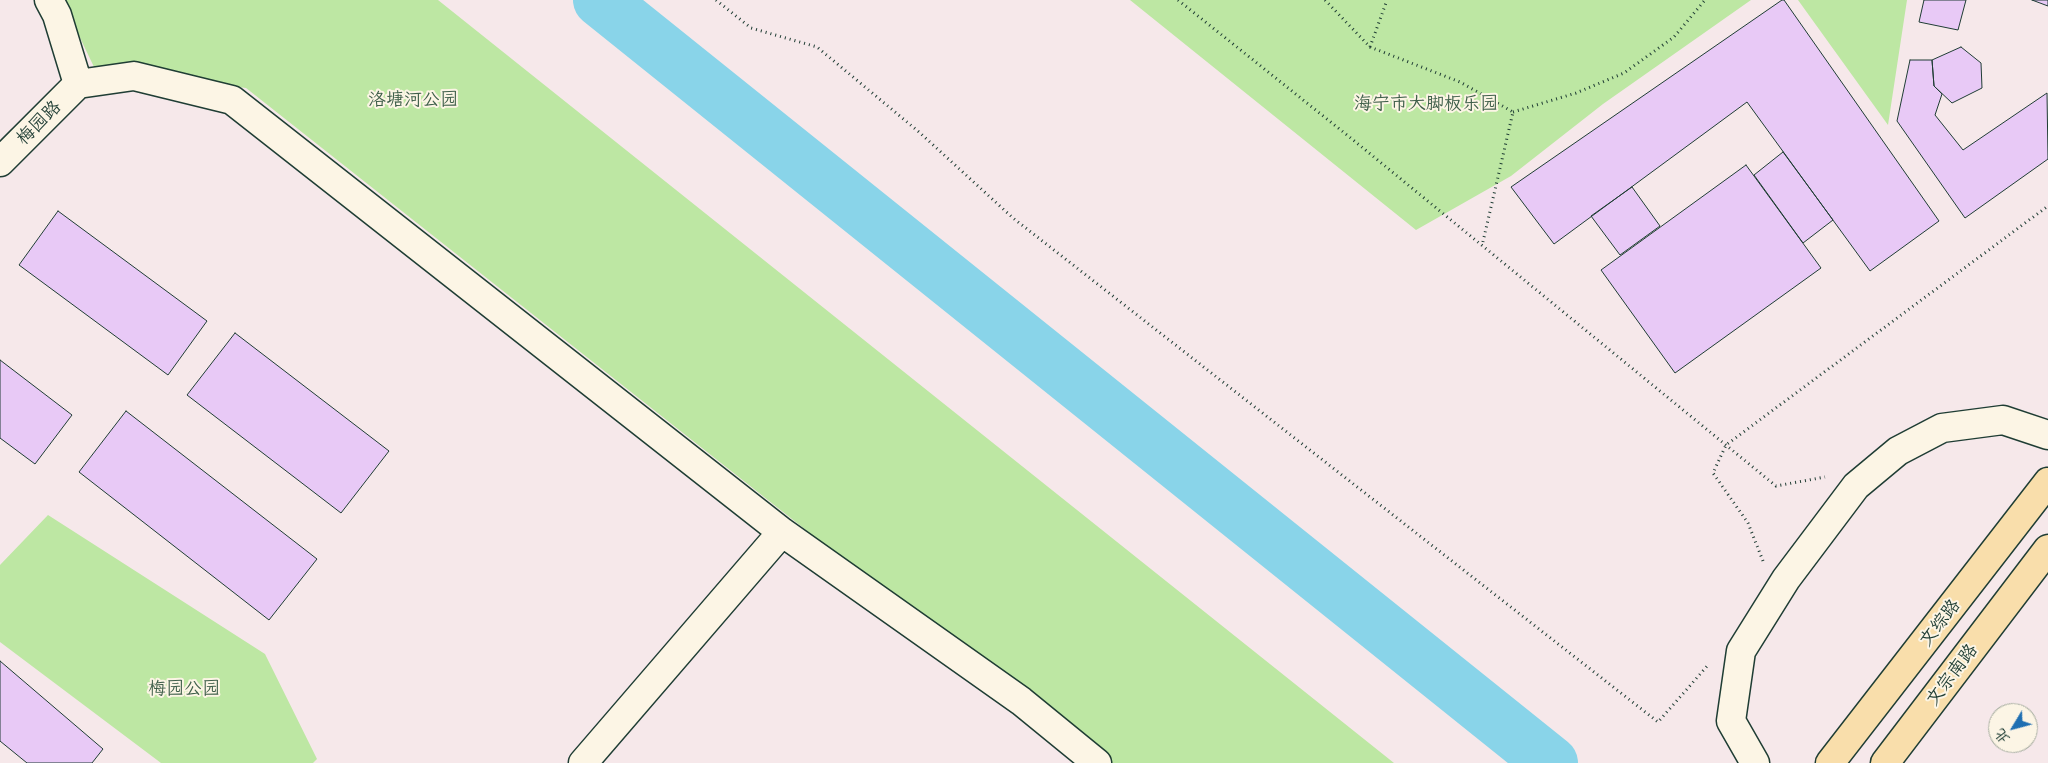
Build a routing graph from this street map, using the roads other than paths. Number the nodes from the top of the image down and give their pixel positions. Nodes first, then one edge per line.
1 (49, 0) edge
2 (78, 84) junction
3 (0, 162) edge
4 (2048, 435) edge
5 (2048, 482) edge
6 (782, 532) junction
7 (2048, 549) edge
8 (583, 763) edge
9 (1097, 763) edge
10 (1755, 763) edge
11 (1830, 763) edge
12 (1884, 763) edge

1 - 2 street
2 - 3 street, 梅园路
2 - 6 street
4 - 10 street
5 - 11 main road, 文综路
6 - 8 street
6 - 9 street
7 - 12 main road, 文宗南路

